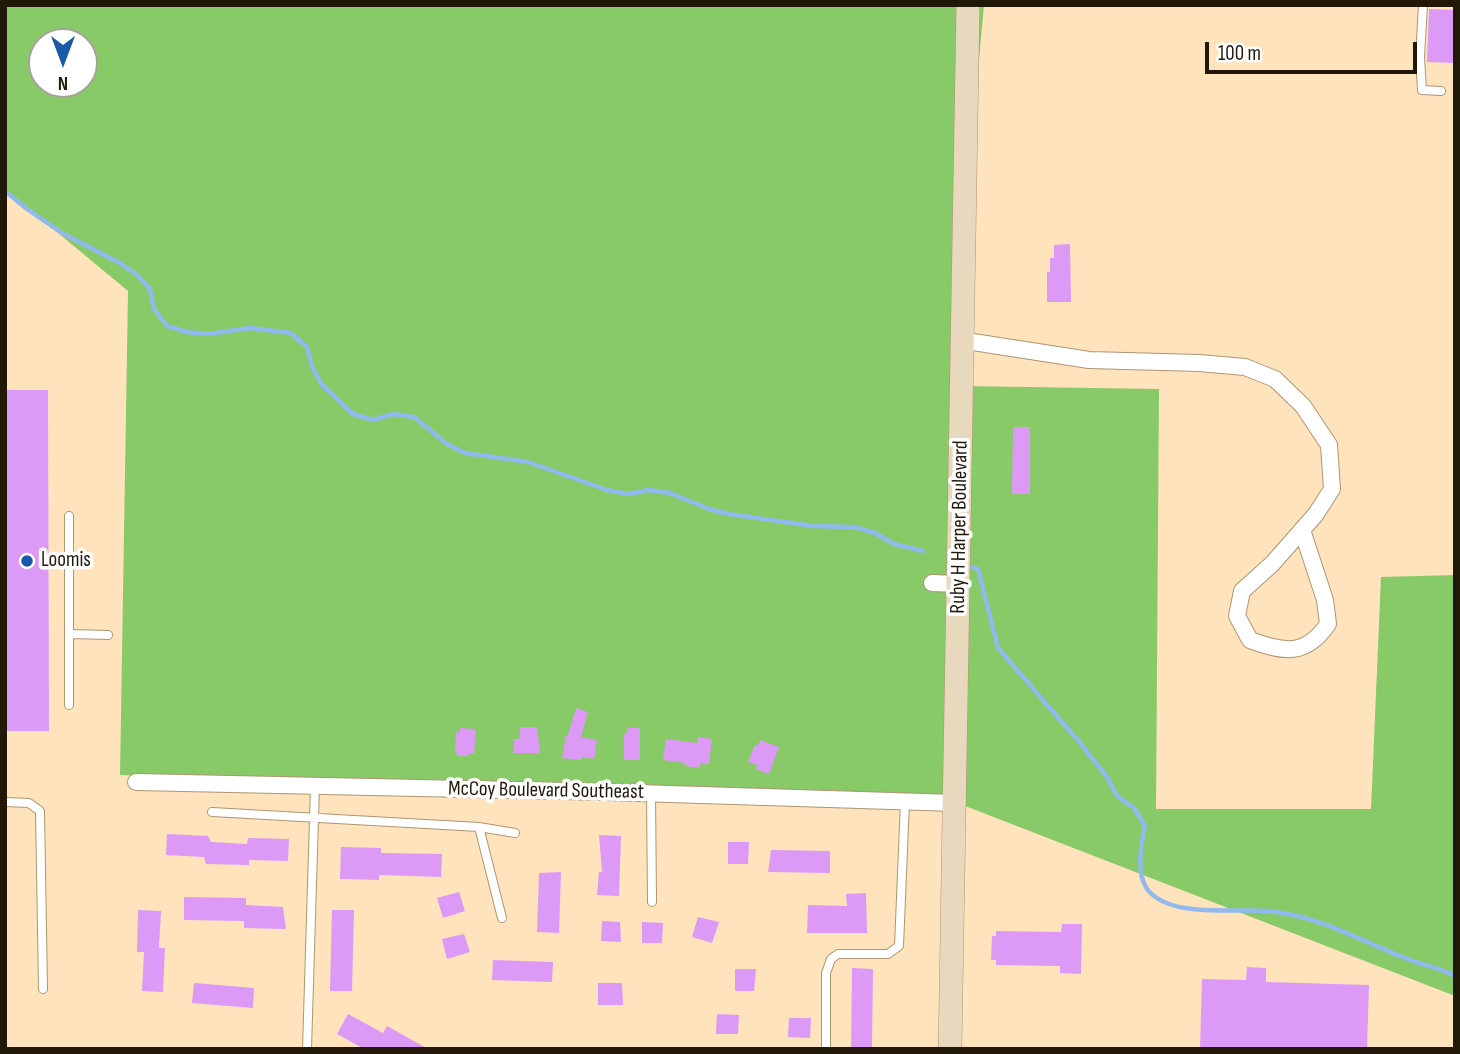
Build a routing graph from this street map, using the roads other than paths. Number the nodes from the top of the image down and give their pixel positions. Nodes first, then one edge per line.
1 (968, 5) edge
2 (1423, 5) edge
3 (1441, 91) dead end
4 (963, 345) junction
5 (69, 516) dead end
6 (1302, 530) junction
7 (932, 583) dead end
8 (958, 584) junction
9 (70, 634) junction
10 (108, 635) dead end
11 (69, 705) dead end
12 (136, 782) dead end
13 (315, 786) junction
14 (651, 793) junction
15 (905, 801) junction
16 (5, 802) edge
17 (955, 803) junction
18 (212, 812) dead end
19 (314, 817) junction
20 (479, 827) junction
21 (515, 833) dead end
22 (652, 902) dead end
23 (502, 918) dead end
24 (43, 989) dead end
25 (307, 1049) edge
26 (826, 1049) edge
27 (950, 1049) edge

1 - 4 street, Ruby H Harper Boulevard
2 - 3 lane
4 - 6 street
4 - 8 street, Ruby H Harper Boulevard
5 - 9 lane
6 - 6 street
7 - 8 street
8 - 17 street, Ruby H Harper Boulevard
9 - 10 lane
9 - 11 lane
12 - 13 street, McCoy Boulevard Southeast
13 - 14 street, McCoy Boulevard Southeast
13 - 19 lane
14 - 15 street, McCoy Boulevard Southeast
14 - 22 lane
15 - 17 street, McCoy Boulevard Southeast
15 - 26 lane
16 - 24 lane
17 - 27 street, Ruby H Harper Boulevard
18 - 19 lane
19 - 20 lane
19 - 25 lane
20 - 21 lane
20 - 23 lane

